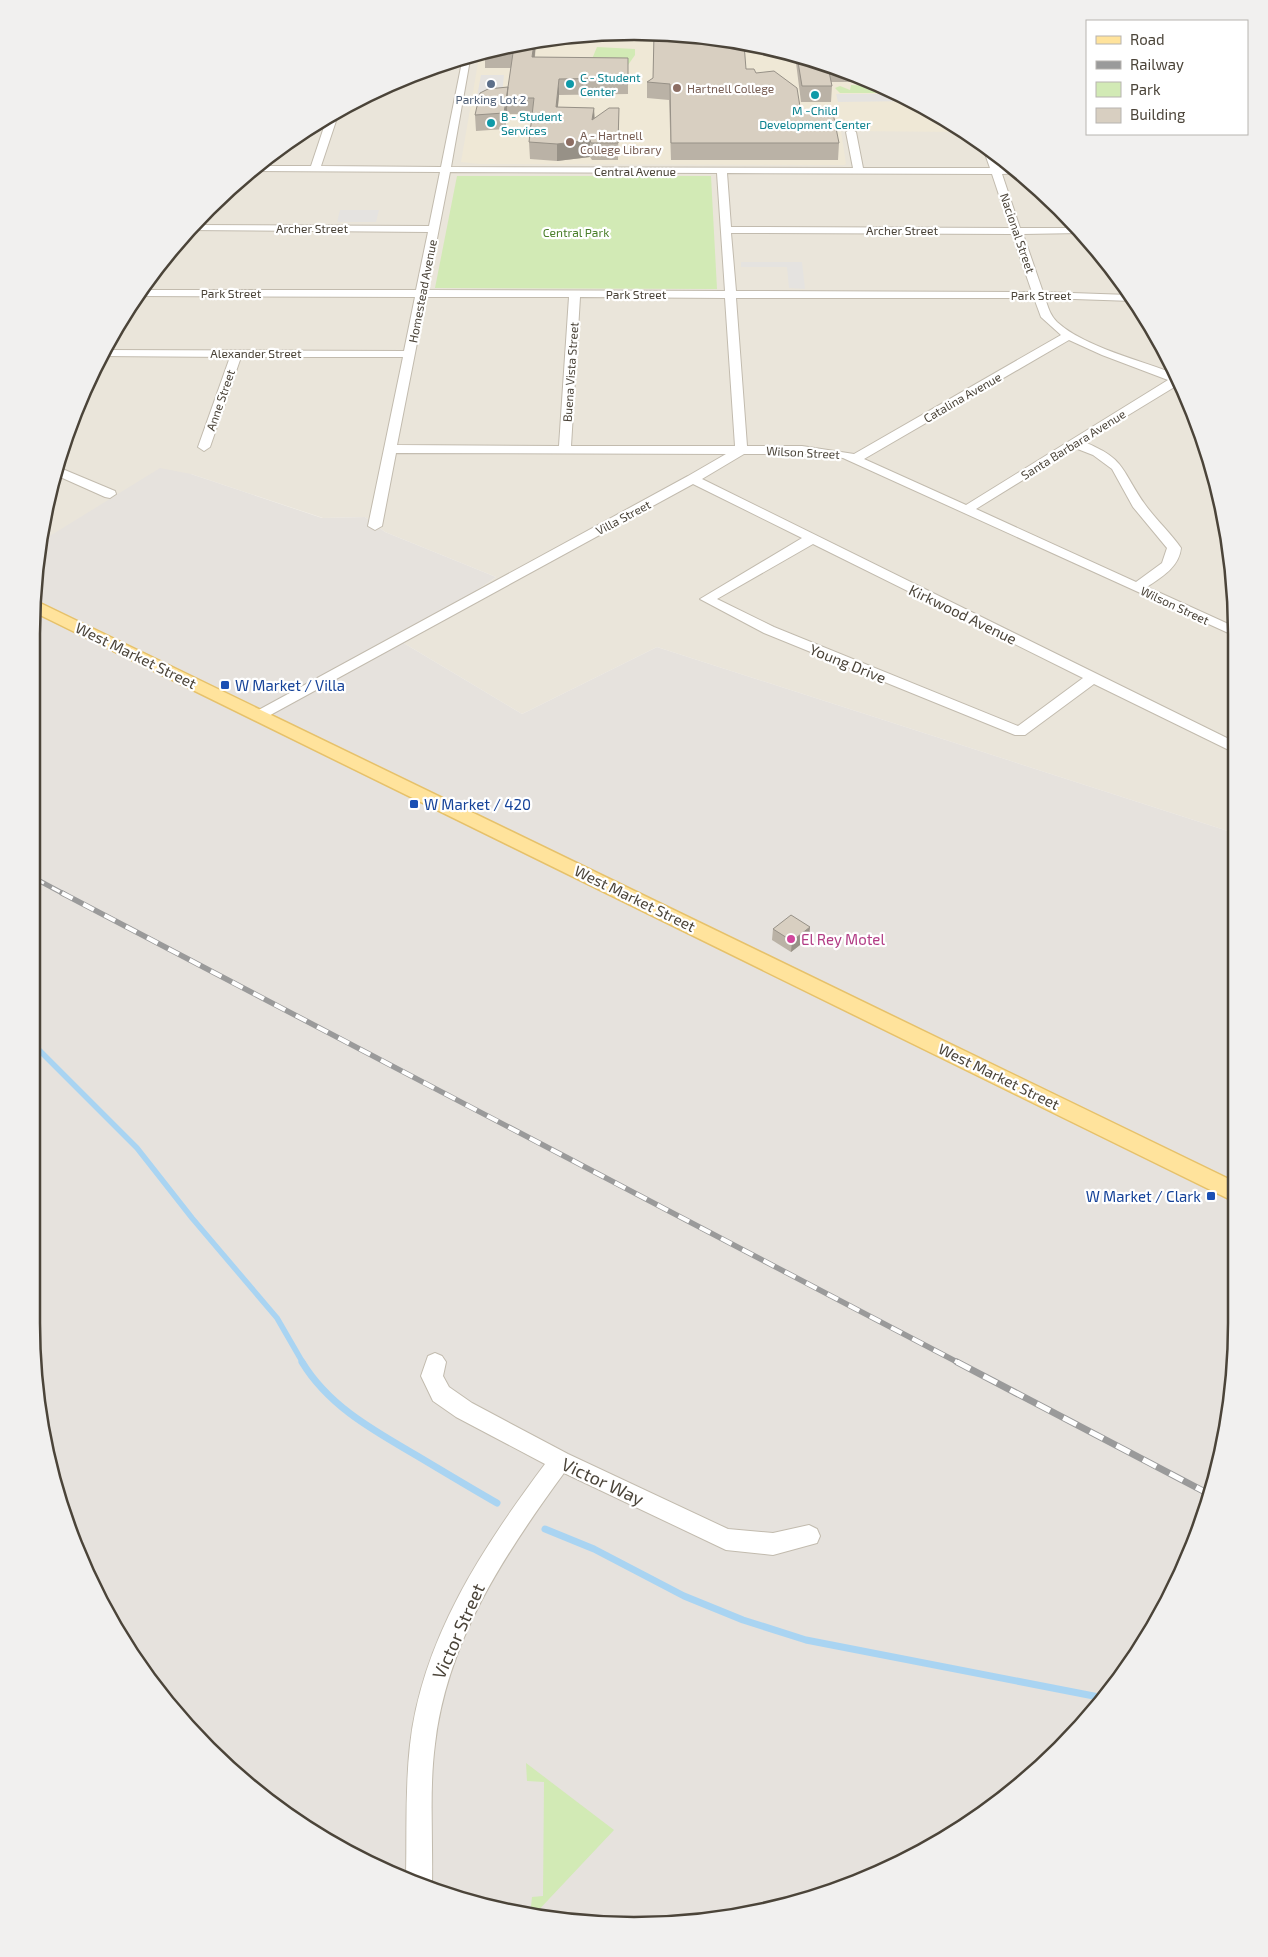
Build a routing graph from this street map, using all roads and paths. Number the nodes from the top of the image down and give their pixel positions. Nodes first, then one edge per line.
1 (466, 64) edge
2 (330, 124) edge
3 (851, 132) dead end
4 (993, 161) edge
5 (264, 169) edge
6 (316, 170) junction
7 (446, 170) junction
8 (859, 170) junction
9 (722, 171) junction
10 (997, 171) junction
11 (1006, 171) edge
12 (200, 228) edge
13 (434, 229) junction
14 (726, 230) junction
15 (1017, 230) junction
16 (1070, 231) edge
17 (148, 293) edge
18 (422, 294) junction
19 (575, 294) junction
20 (730, 294) junction
21 (1039, 295) junction
22 (1124, 298) edge
23 (1067, 336) junction
24 (111, 353) edge
25 (236, 353) junction
26 (410, 354) junction
27 (1170, 377) edge
28 (1172, 383) edge
29 (1074, 443) junction
30 (204, 447) dead end
31 (391, 449) junction
32 (564, 449) junction
33 (741, 450) junction
34 (856, 458) junction
35 (62, 473) edge
36 (693, 479) junction
37 (110, 494) dead end
38 (968, 509) junction
39 (375, 526) dead end
40 (812, 539) junction
41 (1138, 587) junction
42 (41, 608) edge
43 (1228, 629) edge
44 (1092, 678) junction
45 (258, 716) junction
46 (1228, 745) edge
47 (1228, 1190) edge
48 (435, 1362) dead end
49 (560, 1461) junction
50 (809, 1536) dead end
51 (419, 1876) edge

1 - 7 street, Homestead Avenue
2 - 6 street
3 - 8 street
4 - 10 street, Nacional Street
5 - 6 street, Central Avenue
6 - 7 street, Central Avenue
7 - 9 street, Central Avenue
7 - 13 street, Homestead Avenue
8 - 9 street, Central Avenue
8 - 10 street, Central Avenue
9 - 14 street
10 - 11 street, Central Avenue
10 - 15 street, Nacional Street
12 - 13 street, Archer Street
13 - 18 street, Homestead Avenue
14 - 15 street, Archer Street
14 - 20 street
15 - 16 street, Archer Street
15 - 21 street, Nacional Street
17 - 18 street, Park Street
18 - 19 street, Park Street
18 - 26 street, Homestead Avenue
19 - 20 street, Park Street
19 - 32 street, Buena Vista Street
20 - 21 street, Park Street
20 - 33 street
21 - 22 street, Park Street
21 - 23 street, Nacional Street
23 - 27 street, Nacional Street
23 - 34 street, Catalina Avenue
24 - 25 street, Alexander Street
25 - 26 street, Alexander Street
25 - 30 street, Anne Street
26 - 31 street, Homestead Avenue
28 - 29 street, Santa Barbara Avenue
29 - 38 street, Santa Barbara Avenue
29 - 41 street
31 - 32 street, Wilson Street
31 - 39 street, Homestead Avenue
32 - 33 street, Wilson Street
33 - 34 street, Wilson Street
33 - 36 street, Villa Street
34 - 38 street, Wilson Street
35 - 37 street
36 - 40 street, Kirkwood Avenue
36 - 45 street, Villa Street
38 - 41 street, Wilson Street
40 - 44 street, Kirkwood Avenue
40 - 44 street, Young Drive
41 - 43 street, Wilson Street
42 - 45 main road, West Market Street
44 - 46 street, Kirkwood Avenue
45 - 47 main road, West Market Street
48 - 49 street, Victor Way
49 - 50 street, Victor Way
49 - 51 street, Victor Street

